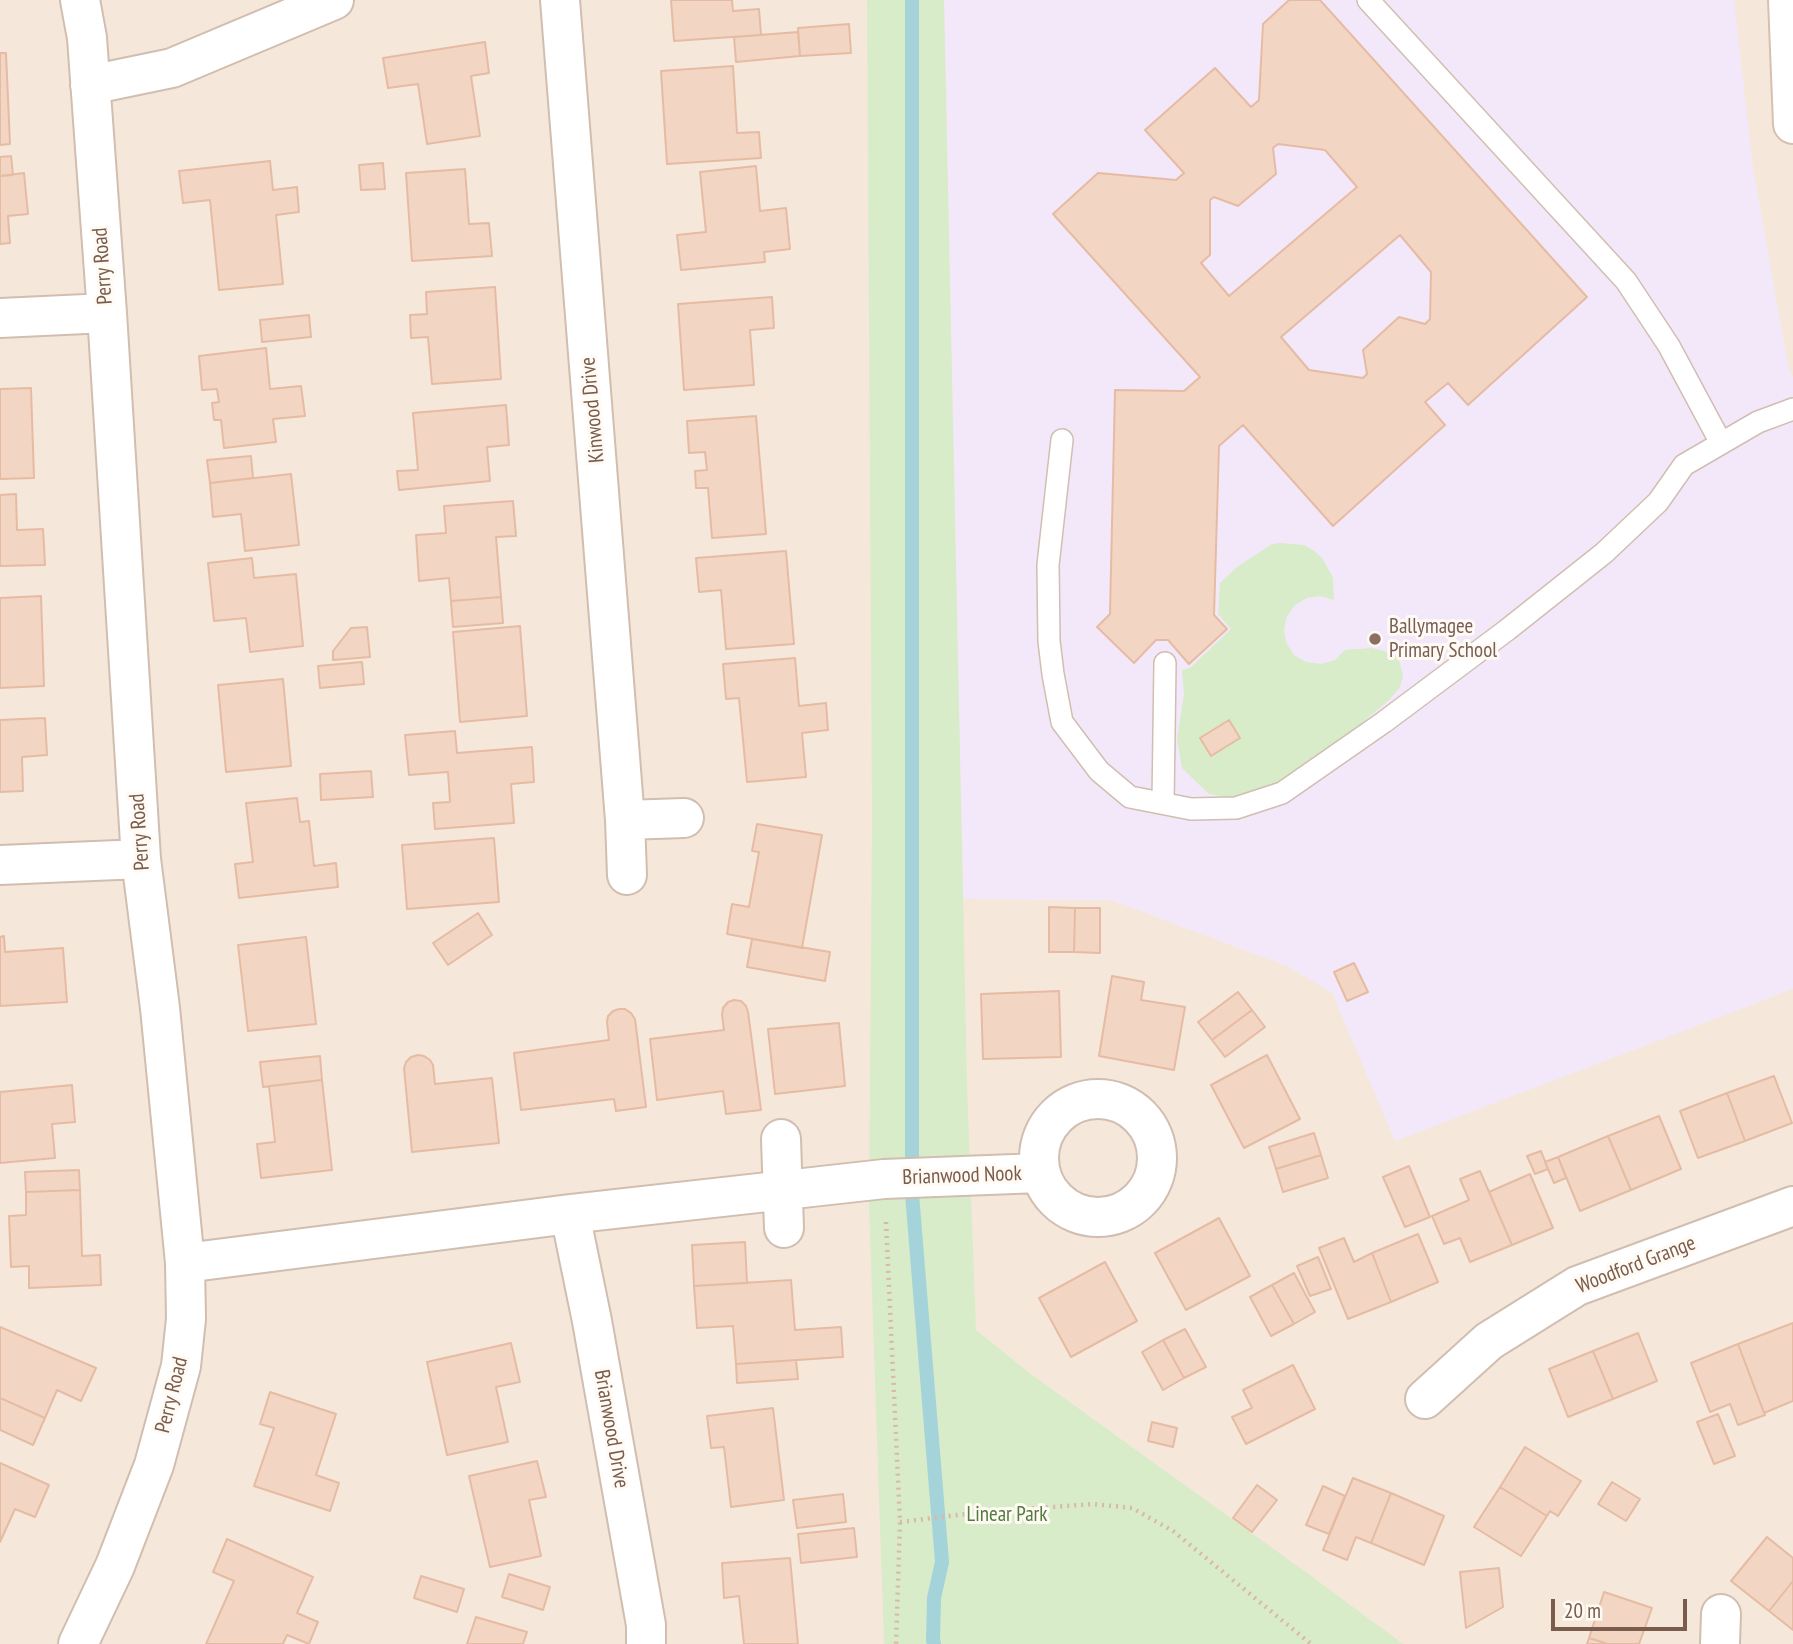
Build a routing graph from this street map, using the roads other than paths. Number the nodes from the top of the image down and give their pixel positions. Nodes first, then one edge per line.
1 (80, 0) edge
2 (334, 0) edge
3 (560, 0) edge
4 (1368, 0) edge
5 (1788, 0) edge
6 (90, 85) junction
7 (1793, 124) edge
8 (107, 313) junction
9 (0, 318) edge
10 (1793, 409) edge
11 (1062, 440) dead end
12 (1721, 443) junction
13 (1165, 663) dead end
14 (1163, 803) junction
15 (684, 818) dead end
16 (625, 820) junction
17 (141, 859) junction
18 (0, 865) edge
19 (627, 875) dead end
20 (781, 1139) dead end
21 (1040, 1173) dead end
22 (782, 1191) junction
23 (1793, 1206) edge
24 (570, 1214) junction
25 (784, 1228) dead end
26 (185, 1263) junction
27 (1425, 1399) dead end
28 (78, 1644) edge
29 (646, 1644) edge

1 - 6 street, Perry Road
2 - 6 street
3 - 16 street, Kinwood Drive
4 - 12 lane
5 - 7 street
6 - 8 street, Perry Road
8 - 9 street
8 - 17 street, Perry Road
10 - 12 lane
11 - 14 lane
12 - 14 lane
13 - 14 lane
15 - 16 street
16 - 19 street, Kinwood Drive
17 - 18 street
17 - 26 street, Perry Road
20 - 22 street
21 - 22 street, Brianwood Nook
22 - 24 street
22 - 25 street
23 - 27 street, Woodford Grange
24 - 26 street
24 - 29 street, Brianwood Drive
26 - 28 street, Perry Road

